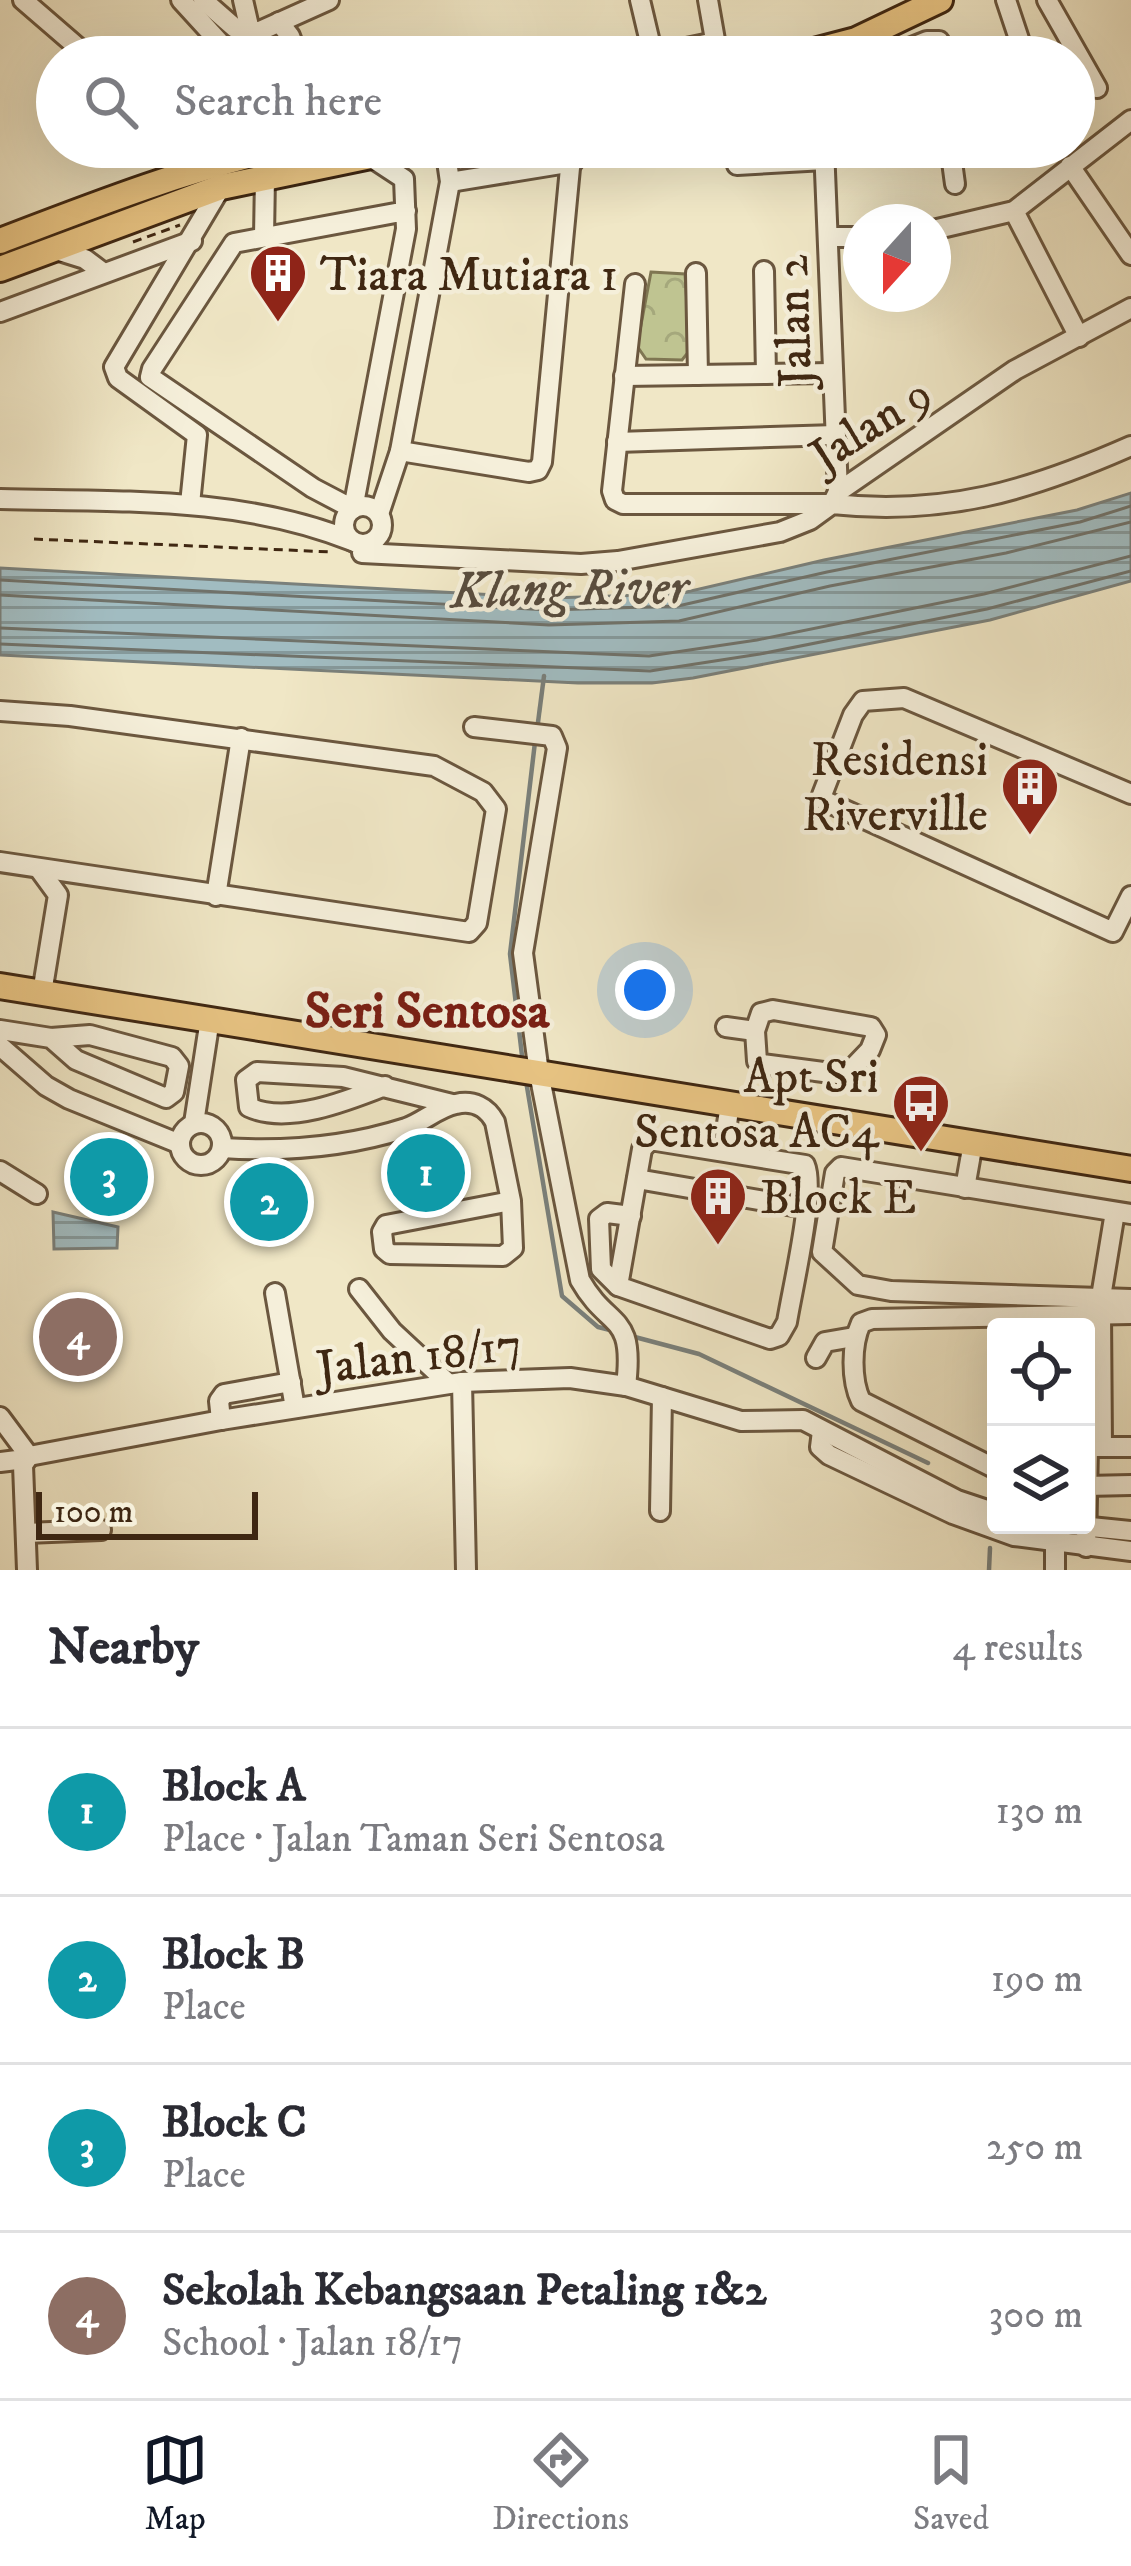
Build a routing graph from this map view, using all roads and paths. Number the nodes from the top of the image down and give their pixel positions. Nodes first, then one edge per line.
1 (22, 0) edge
2 (181, 0) edge
3 (203, 0) edge
4 (243, 0) edge
5 (329, 0) edge
6 (640, 0) edge
7 (708, 0) edge
8 (940, 0) edge
9 (1006, 0) edge
10 (1047, 0) edge
11 (279, 22) junction
12 (251, 35) junction
13 (64, 36) edge
14 (214, 36) edge
15 (290, 36) edge
16 (649, 36) edge
17 (714, 36) edge
18 (864, 36) edge
19 (1018, 36) edge
20 (1067, 36) edge
21 (1095, 84) edge
22 (1097, 88) dead end
23 (1131, 120) edge
24 (1095, 147) edge
25 (138, 168) edge
26 (186, 168) edge
27 (192, 168) edge
28 (205, 168) edge
29 (236, 168) edge
30 (307, 168) edge
31 (387, 168) edge
32 (448, 168) edge
33 (512, 168) edge
34 (572, 168) edge
35 (825, 168) edge
36 (953, 168) edge
37 (1068, 168) edge
38 (1071, 168) edge
39 (265, 176) junction
40 (450, 182) junction
41 (955, 184) dead end
42 (145, 185) junction
43 (1014, 211) junction
44 (406, 220) junction
45 (951, 226) edge
46 (441, 229) junction
47 (193, 230) junction
48 (263, 237) junction
49 (828, 237) junction
50 (843, 237) edge
51 (0, 241) edge
52 (121, 246) dead end
53 (53, 249) junction
54 (1131, 255) edge
55 (0, 269) edge
56 (101, 271) junction
57 (764, 271) dead end
58 (696, 273) dead end
59 (635, 284) dead end
60 (1131, 308) edge
61 (0, 312) edge
62 (1078, 337) junction
63 (833, 373) junction
64 (766, 374) junction
65 (698, 375) junction
66 (624, 376) junction
67 (836, 435) junction
68 (617, 442) junction
69 (1131, 446) edge
70 (400, 451) junction
71 (835, 498) junction
72 (0, 499) edge
73 (190, 504) junction
74 (350, 511) junction
75 (379, 514) junction
76 (310, 524) junction
77 (34, 539) dead end
78 (357, 547) junction
79 (0, 711) edge
80 (474, 727) dead end
81 (241, 738) junction
82 (1131, 794) edge
83 (0, 862) edge
84 (39, 869) junction
85 (85, 877) junction
86 (58, 895) junction
87 (215, 896) junction
88 (1131, 896) edge
89 (1122, 936) edge
90 (0, 986) edge
91 (42, 993) junction
92 (216, 1021) junction
93 (726, 1027) dead end
94 (0, 1030) edge
95 (754, 1031) junction
96 (51, 1038) junction
97 (0, 1046) edge
98 (539, 1073) junction
99 (386, 1086) junction
100 (730, 1103) junction
101 (452, 1104) junction
102 (201, 1123) junction
103 (973, 1143) junction
104 (180, 1144) junction
105 (222, 1148) junction
106 (723, 1150) junction
107 (1131, 1169) edge
108 (0, 1171) edge
109 (637, 1179) junction
110 (965, 1188) junction
111 (37, 1194) dead end
112 (511, 1201) junction
113 (806, 1208) junction
114 (1123, 1213) edge
115 (631, 1216) junction
116 (618, 1286) junction
117 (359, 1288) dead end
118 (275, 1293) dead end
119 (1131, 1299) edge
120 (1101, 1305) junction
121 (1131, 1314) edge
122 (1071, 1318) edge
123 (987, 1320) edge
124 (854, 1337) junction
125 (816, 1358) dead end
126 (291, 1382) junction
127 (456, 1383) junction
128 (626, 1386) junction
129 (662, 1397) junction
130 (295, 1408) junction
131 (0, 1417) edge
132 (221, 1420) junction
133 (1093, 1426) edge
134 (1095, 1446) edge
135 (1131, 1448) edge
136 (27, 1458) junction
137 (0, 1462) edge
138 (987, 1464) edge
139 (1131, 1485) edge
140 (1095, 1486) edge
141 (955, 1507) junction
142 (660, 1511) dead end
143 (987, 1512) edge
144 (100, 1530) dead end
145 (1131, 1531) edge
146 (1095, 1532) edge
147 (26, 1533) junction
148 (1079, 1534) edge
149 (1085, 1534) edge
150 (1055, 1543) junction
151 (1131, 1551) edge
152 (27, 1570) edge
153 (466, 1570) edge
154 (1055, 1570) edge

1 - 13 street
2 - 14 street
3 - 12 street
4 - 12 street
5 - 11 street
6 - 16 street
7 - 17 street
8 - 18 main road
9 - 19 street
10 - 20 street
11 - 12 street
11 - 15 street
21 - 22 street
23 - 24 street
25 - 42 path
26 - 42 main road
27 - 53 main road
28 - 47 street
29 - 39 main road
30 - 39 main road
31 - 44 street
32 - 40 street
33 - 40 street
34 - 70 street
35 - 49 street, Jalan 2
36 - 41 street
37 - 43 street
38 - 54 street
39 - 48 street
40 - 46 street
42 - 51 main road
43 - 45 street
43 - 62 street
44 - 46 street
44 - 48 street
44 - 74 street
46 - 70 street
47 - 52 path
47 - 56 street
47 - 73 street
48 - 74 street
49 - 50 street
49 - 63 street, Jalan 2
53 - 55 main road
53 - 56 street
56 - 61 street
57 - 64 street
58 - 65 street
59 - 66 street
60 - 62 street, Jalan 9
62 - 71 street, Jalan 9
63 - 64 street
63 - 67 street, Jalan 2
64 - 65 street
65 - 66 street
66 - 68 street
67 - 68 street
67 - 71 street, Jalan 2
68 - 71 street, Jalan 9
69 - 71 street
70 - 75 street
71 - 78 street
72 - 73 street
73 - 76 street
74 - 75 street
74 - 76 street
74 - 78 street
75 - 78 street
76 - 78 street
77 - 78 path
79 - 81 street
80 - 98 street
81 - 87 street
81 - 87 street
82 - 89 street
83 - 84 street
84 - 85 street
84 - 86 street
85 - 86 street
85 - 87 street
86 - 91 street
88 - 89 street
90 - 91 main road
91 - 92 main road
92 - 98 main road
92 - 102 street
93 - 95 street
94 - 96 street
95 - 95 street
96 - 96 street
97 - 104 street
98 - 100 main road
98 - 128 street
99 - 99 street
99 - 101 street
100 - 103 main road
100 - 106 street
101 - 105 street
101 - 112 street
102 - 104 street
102 - 105 street
103 - 107 main road
103 - 110 street
104 - 105 street
106 - 109 street
106 - 113 street
108 - 111 street
109 - 113 street
109 - 115 street
110 - 114 street
110 - 120 street
112 - 112 street
113 - 116 street
114 - 120 street
115 - 116 street
115 - 116 street
117 - 127 street
118 - 126 street
119 - 120 street
120 - 121 street
120 - 122 street
120 - 133 street
123 - 124 street
124 - 125 street
124 - 138 street
126 - 130 street
126 - 132 street
127 - 128 street, Jalan 18/17
127 - 130 street, Jalan 18/17
127 - 153 street
128 - 129 street, Jalan 18/17
129 - 141 street, Jalan 18/17
129 - 142 street
130 - 132 street, Jalan 18/17
131 - 136 street
132 - 136 street, Jalan 18/17
134 - 135 street
136 - 137 street, Jalan 18/17
136 - 147 street
139 - 140 street
141 - 143 street
141 - 150 street
144 - 147 street
145 - 146 street
147 - 152 street
148 - 150 street
149 - 151 street
150 - 154 street

